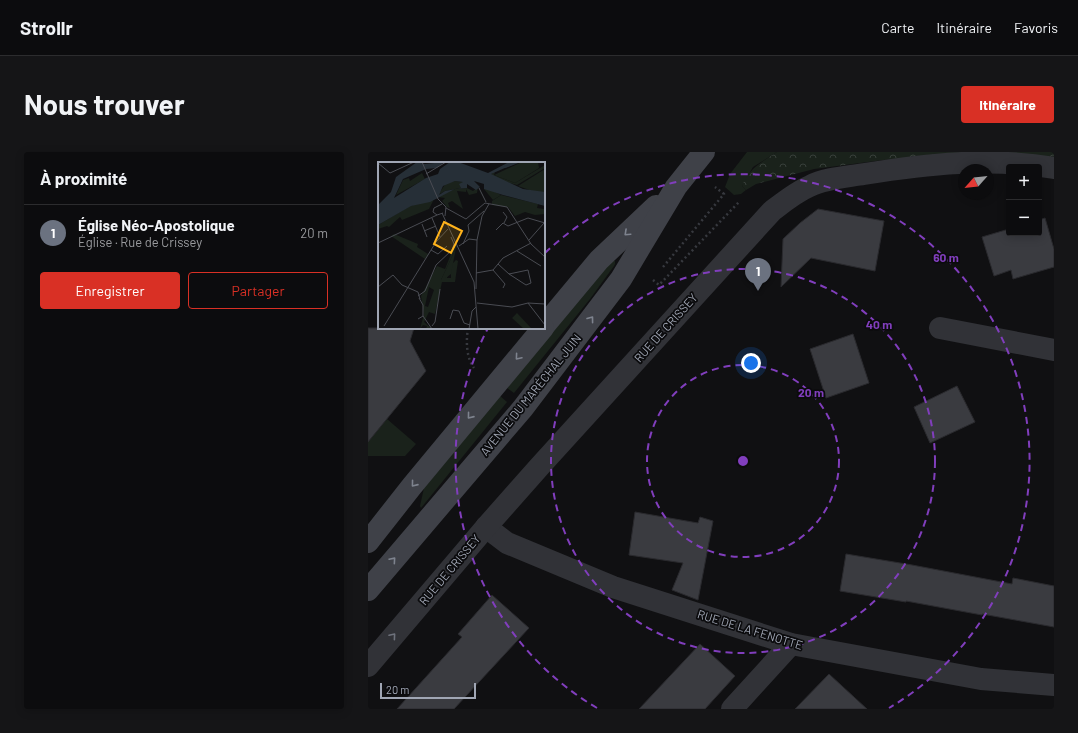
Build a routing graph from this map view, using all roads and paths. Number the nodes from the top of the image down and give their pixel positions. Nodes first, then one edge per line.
1 (704, 152) edge
2 (1054, 168) edge
3 (676, 187) junction
4 (715, 187) dead end
5 (742, 205) dead end
6 (663, 267) dead end
7 (652, 279) dead end
8 (545, 325) edge
9 (940, 328) dead end
10 (468, 329) edge
11 (541, 329) edge
12 (1054, 350) edge
13 (477, 370) dead end
14 (486, 527) junction
15 (368, 542) edge
16 (368, 590) edge
17 (791, 644) junction
18 (368, 666) edge
19 (1054, 685) edge
20 (732, 709) edge

1 - 3 main road, AVENUE DU MARÉCHAL JUIN
2 - 14 street, RUE DE CRISSEY
3 -> 8 main road, AVENUE DU MARÉCHAL JUIN
16 -> 3 main road, AVENUE DU MARÉCHAL JUIN
4 - 6 path
5 - 7 path
9 - 12 street
10 - 13 path
11 -> 15 main road, AVENUE DU MARÉCHAL JUIN
14 - 17 street, RUE DE LA FENOTTE
18 -> 14 street, RUE DE CRISSEY
17 - 19 street, RUE DE LA FENOTTE
17 - 20 street

